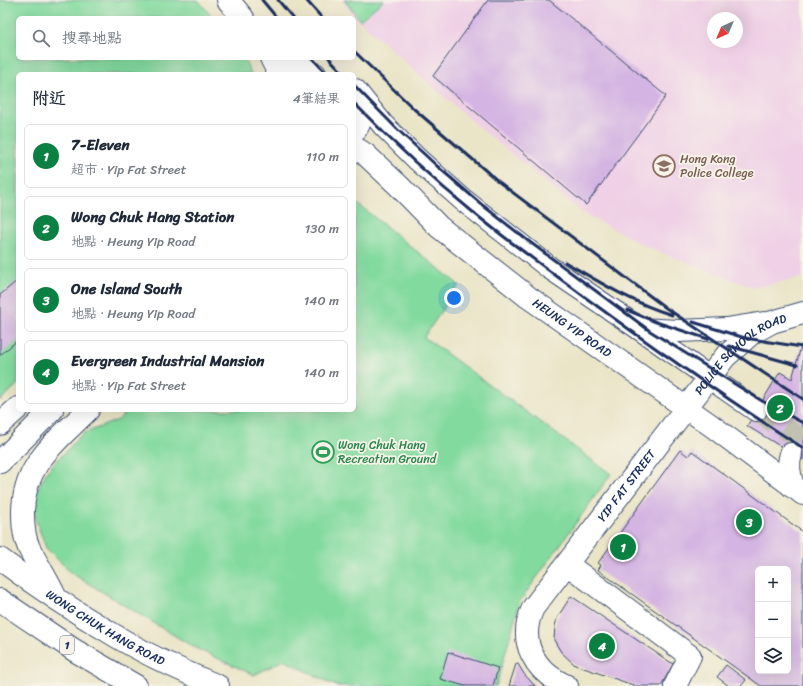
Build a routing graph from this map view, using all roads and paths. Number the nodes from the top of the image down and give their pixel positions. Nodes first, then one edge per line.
1 (228, 0) edge
2 (241, 16) edge
3 (272, 60) edge
4 (291, 60) edge
5 (279, 72) edge
6 (311, 72) edge
7 (356, 90) edge
8 (356, 91) edge
9 (356, 129) edge
10 (356, 148) edge
11 (803, 313) edge
12 (772, 322) junction
13 (640, 329) junction
14 (708, 377) junction
15 (686, 407) junction
16 (16, 410) edge
17 (756, 410) tunnel mouth
18 (50, 412) edge
19 (86, 412) edge
20 (0, 424) edge
21 (791, 454) dead end
22 (1, 462) edge
23 (798, 490) edge
24 (0, 559) edge
25 (567, 564) junction
26 (56, 597) junction
27 (0, 600) edge
28 (681, 683) edge
29 (136, 686) edge
30 (218, 686) edge
31 (567, 686) edge

1 - 2 main road
3 - 5 main road
4 - 6 main road
7 - 13 main road
8 - 9 main road
10 - 15 main road, HEUNG YIP ROAD
11 - 12 main road, POLICE SCHOOL ROAD
12 - 13 main road
12 - 14 main road, POLICE SCHOOL ROAD
13 - 14 main road
14 - 15 main road, POLICE SCHOOL ROAD
14 - 17 main road
15 - 23 main road, HEUNG YIP ROAD
15 - 25 main road, YIP FAT STREET
16 - 20 main road
18 - 22 main road
19 - 26 main road
21 - 23 main road
24 - 26 main road, WONG CHUK HANG ROAD
25 - 28 main road
25 - 31 main road, YIP FAT STREET
26 - 30 main road, WONG CHUK HANG ROAD
27 - 29 main road, 1

